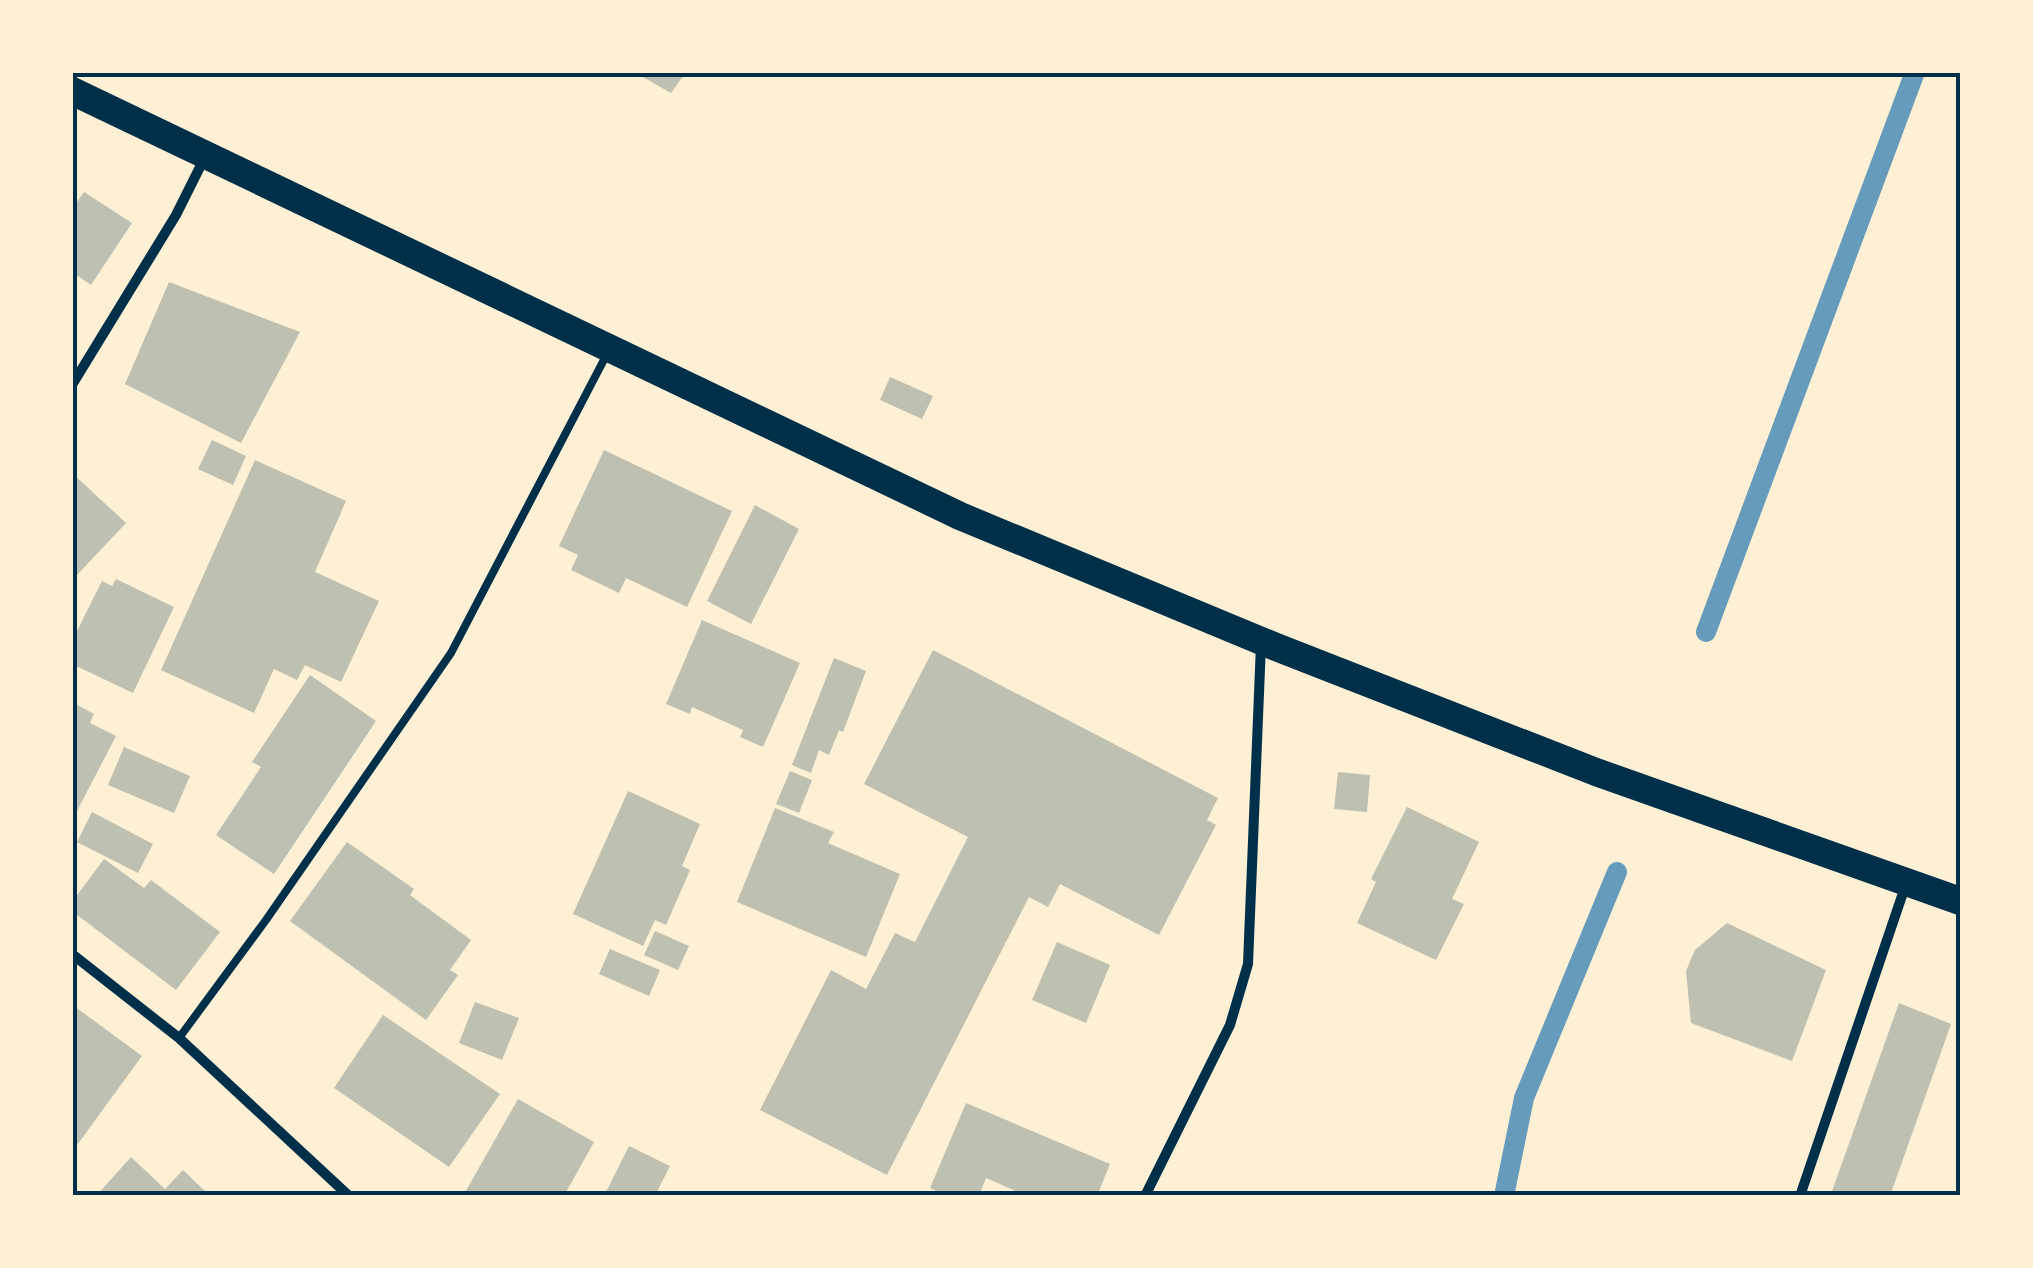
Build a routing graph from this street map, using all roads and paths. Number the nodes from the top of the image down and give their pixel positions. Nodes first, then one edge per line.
1 (72, 91) edge
2 (206, 156) junction
3 (610, 348) junction
4 (72, 384) edge
5 (1261, 640) junction
6 (1906, 882) junction
7 (1960, 901) edge
8 (72, 954) edge
9 (180, 1038) junction
10 (349, 1196) edge
11 (1145, 1196) edge
12 (1800, 1196) edge

1 - 2 highway
2 - 3 highway
2 - 4 street
3 - 5 highway
3 - 9 lane
5 - 6 highway
5 - 11 street
6 - 7 highway
6 - 12 street
8 - 9 street
9 - 10 street

